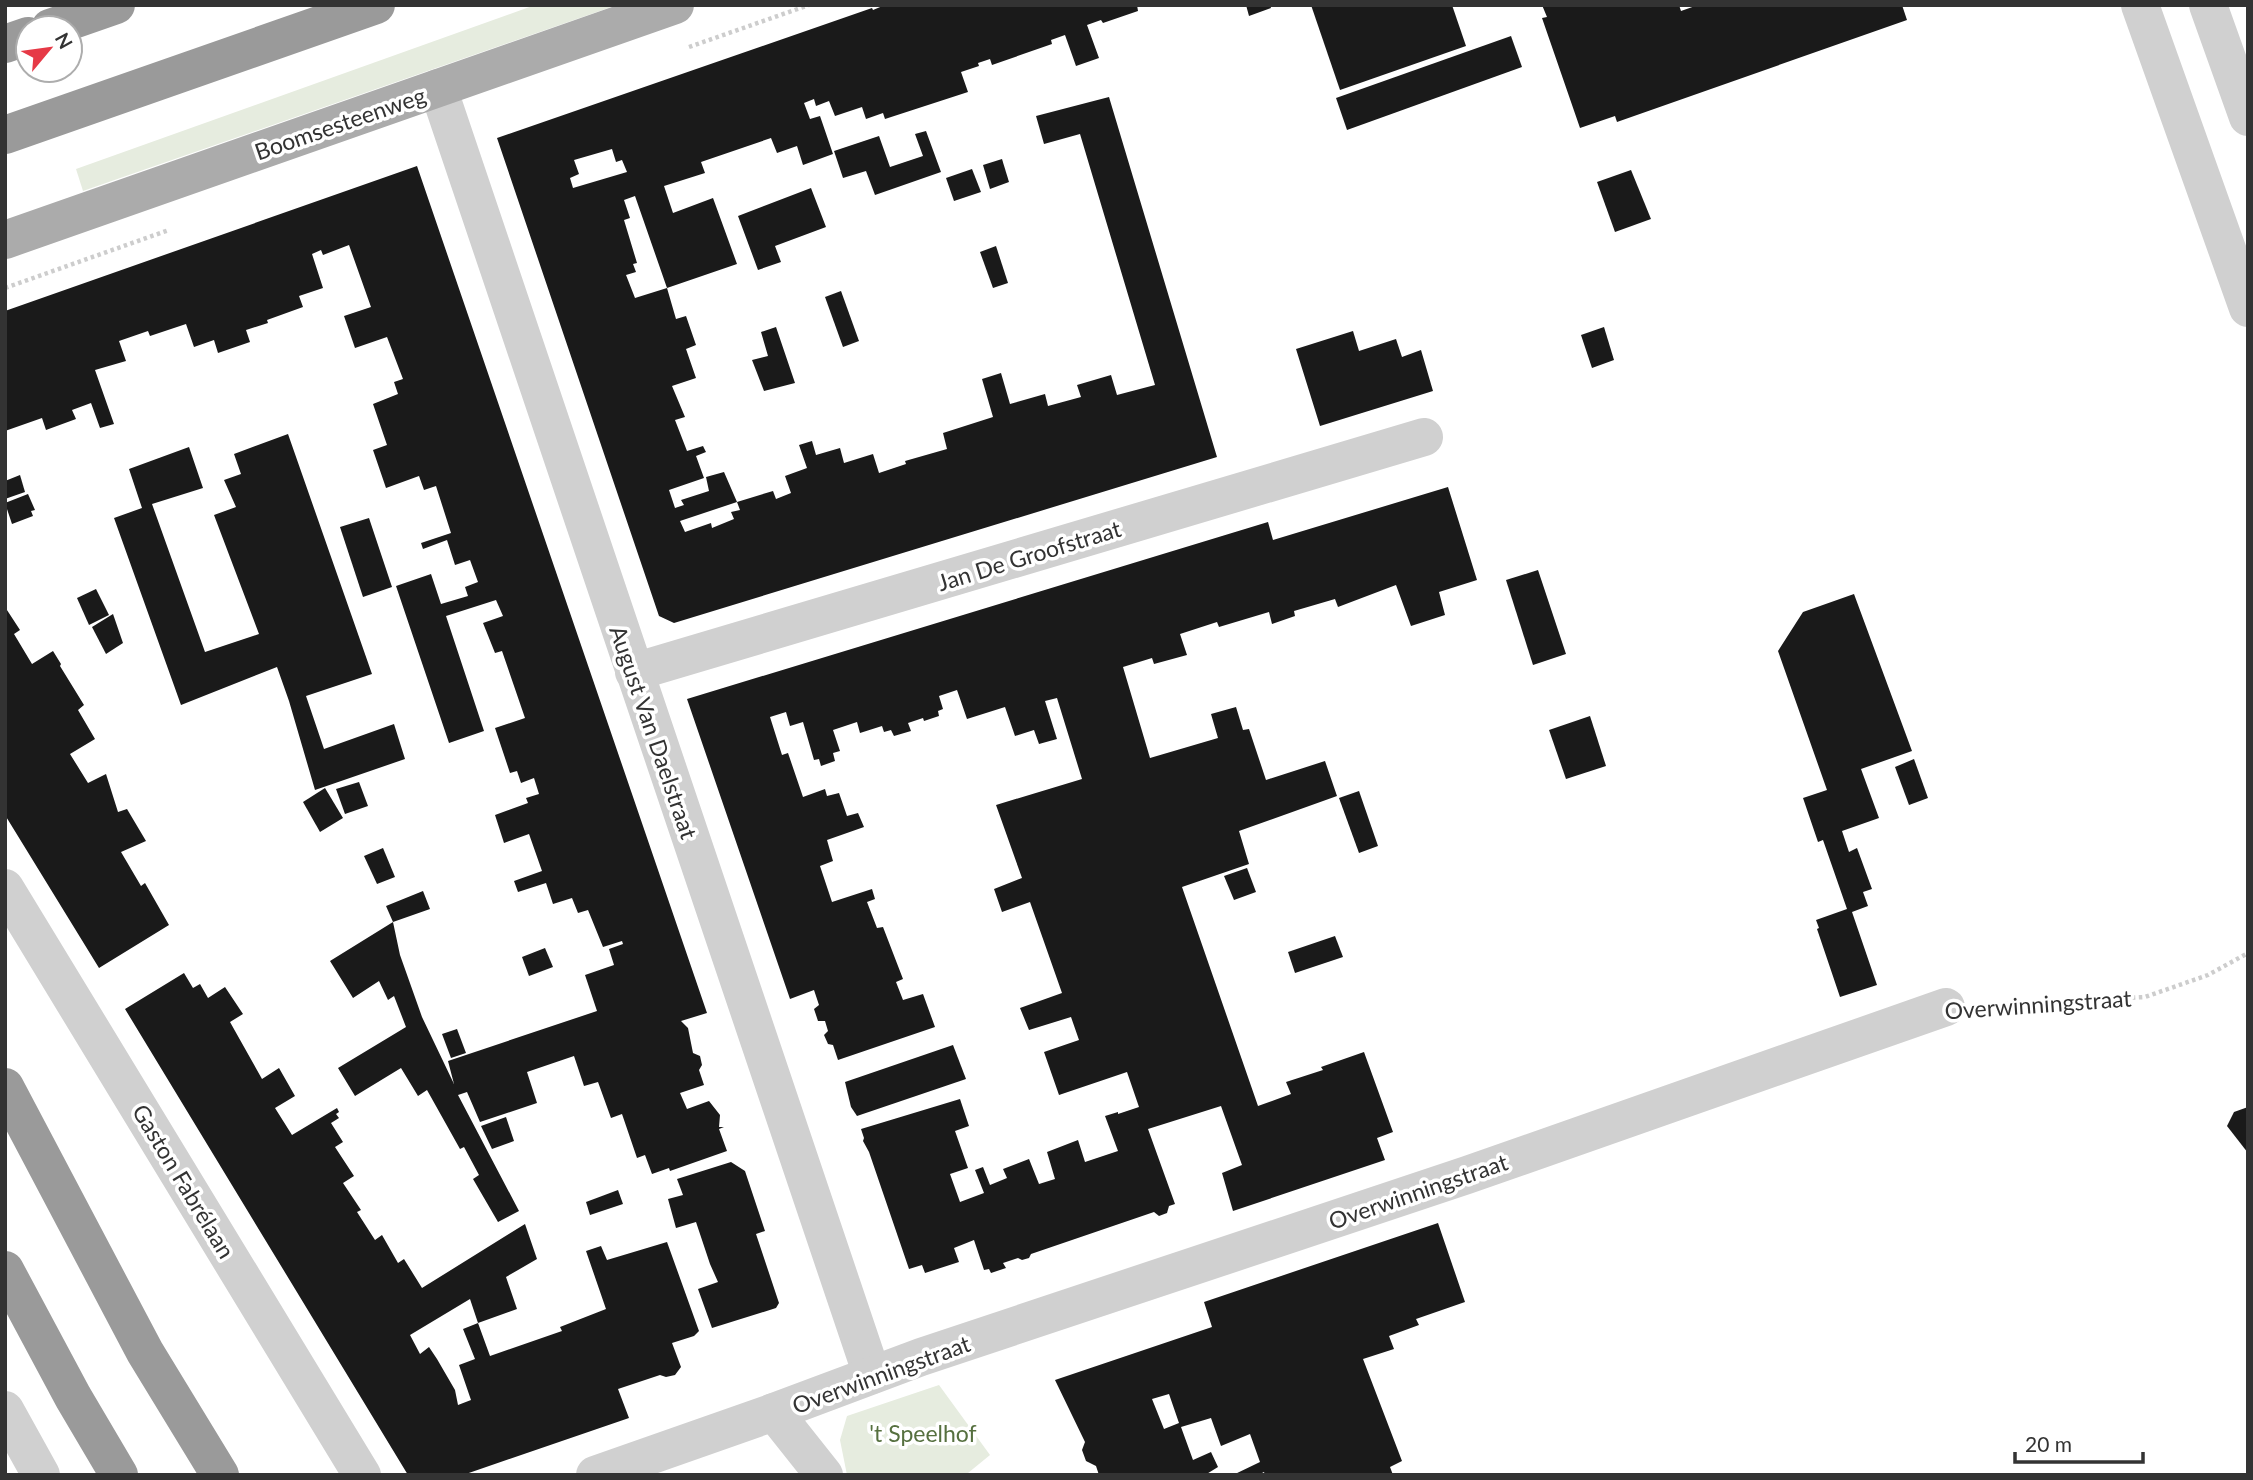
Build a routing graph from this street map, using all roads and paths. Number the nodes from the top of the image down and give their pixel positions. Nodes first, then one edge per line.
1 (116, 5) edge
2 (376, 5) edge
3 (675, 5) edge
4 (2140, 5) edge
5 (2208, 5) edge
6 (84, 16) edge
7 (438, 88) junction
8 (2248, 117) edge
9 (5, 135) edge
10 (5, 240) edge
11 (2248, 308) edge
12 (1424, 438) dead end
13 (634, 672) junction
14 (5, 888) edge
15 (2248, 953) edge
16 (1946, 1007) joint
17 (5, 1087) edge
18 (5, 1270) edge
19 (872, 1375) junction
20 (5, 1410) edge
21 (774, 1412) junction
22 (41, 1475) edge
23 (119, 1475) edge
24 (220, 1475) edge
25 (362, 1475) edge
26 (595, 1475) edge
27 (824, 1475) edge

1 - 6 highway
2 - 9 highway
3 - 7 main road, Boomsesteenweg
4 - 11 street
5 - 8 street
7 - 10 main road, Boomsesteenweg
7 - 13 street, August Van Daelstraat
12 - 13 street, Jan De Groofstraat
13 - 19 street, August Van Daelstraat
14 - 25 street, Gaston Fabrélaan
15 - 16 path, Overwinningstraat
16 - 19 street, Overwinningstraat
17 - 24 highway
18 - 23 highway
19 - 21 street, Overwinningstraat
20 - 22 street
21 - 26 street, Overwinningstraat
21 - 27 street

